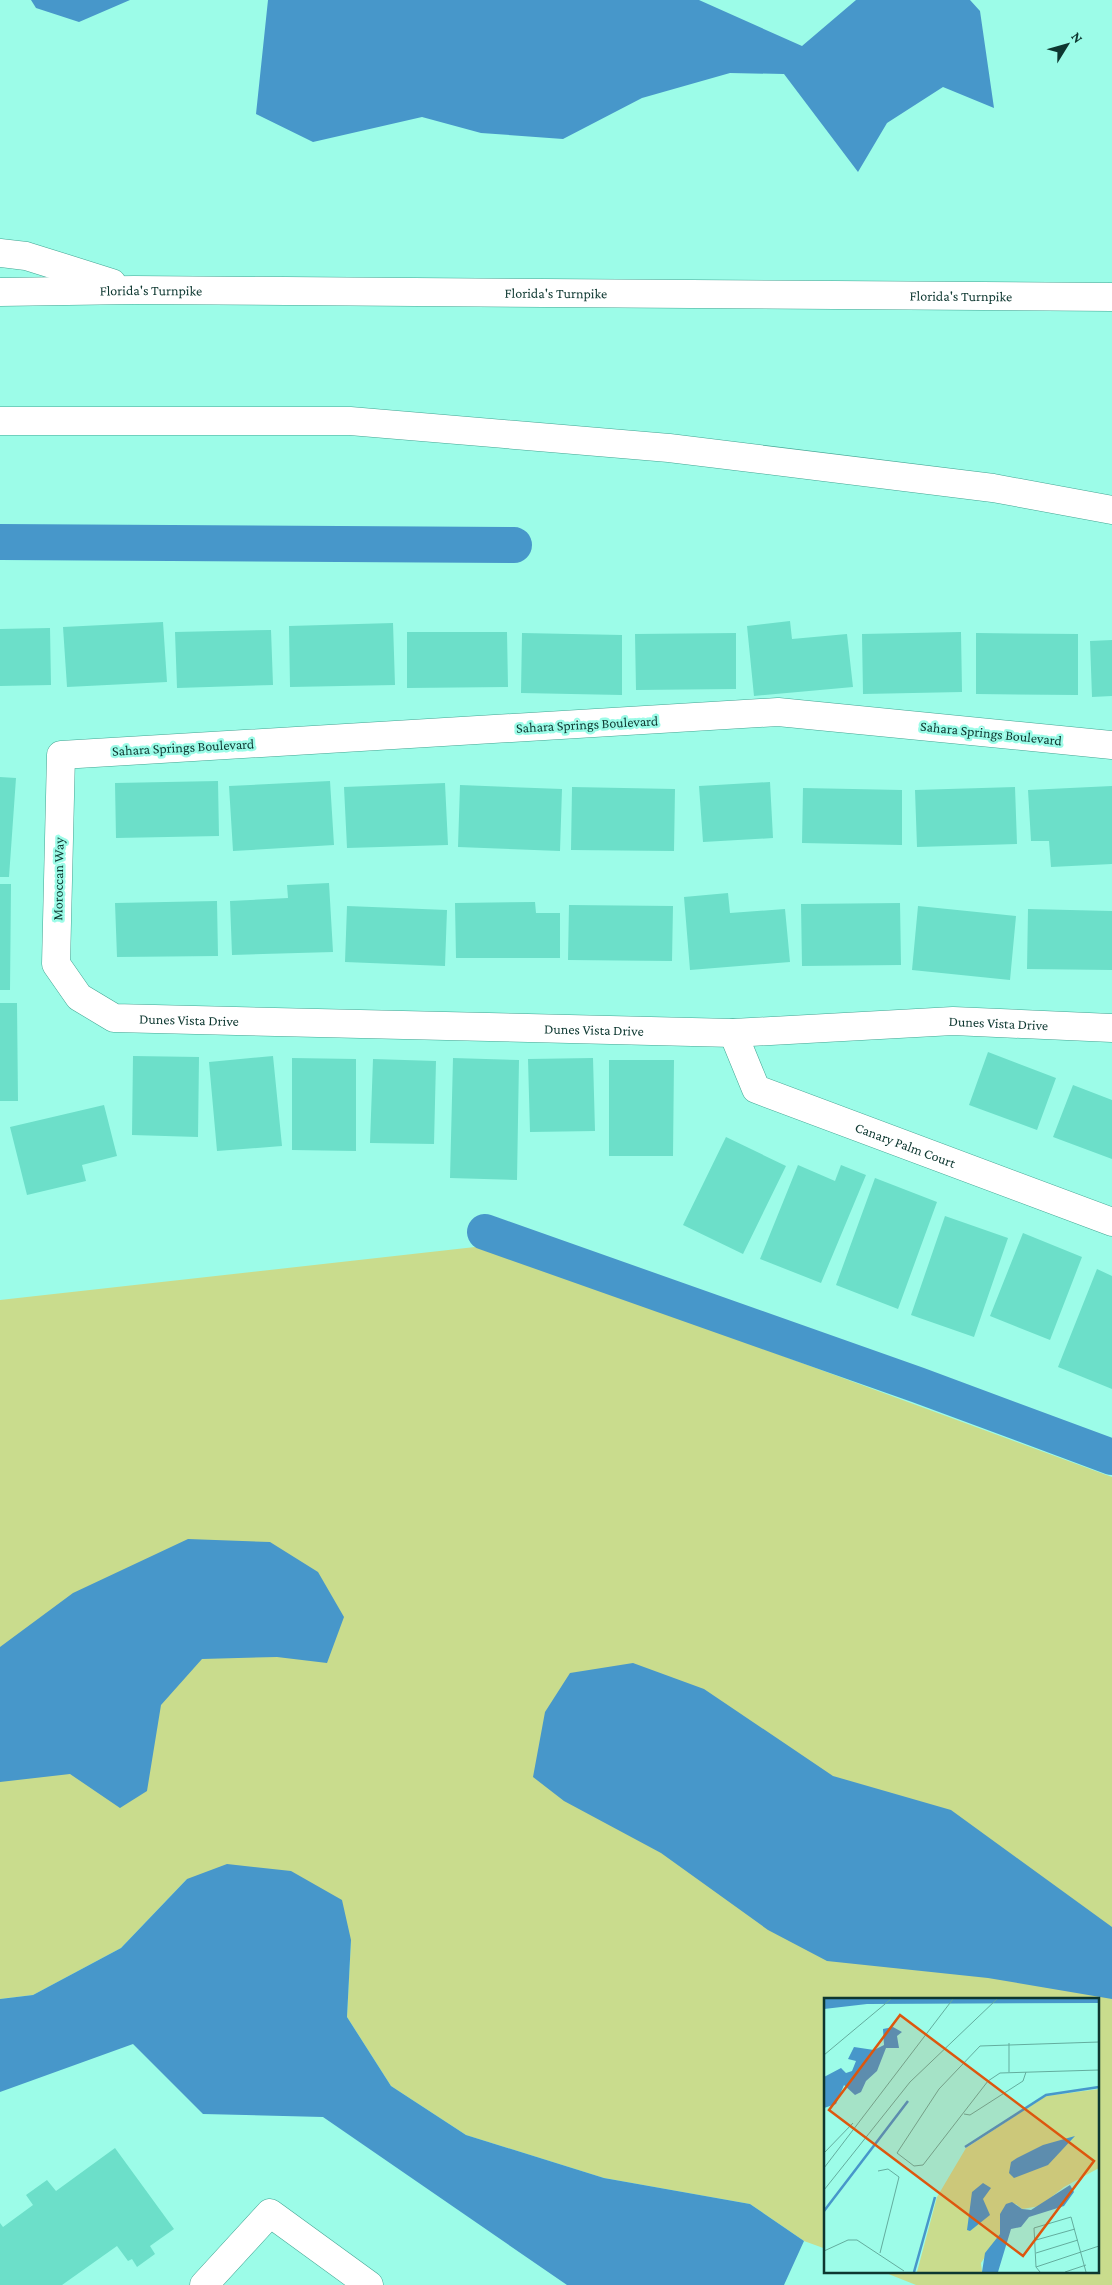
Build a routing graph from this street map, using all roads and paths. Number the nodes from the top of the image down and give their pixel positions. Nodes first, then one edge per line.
1 (0, 252) edge
2 (134, 290) junction
3 (0, 292) edge
4 (1112, 297) edge
5 (0, 421) edge
6 (1112, 510) edge
7 (1112, 745) edge
8 (61, 754) joint
9 (79, 997) joint
10 (1112, 1028) edge
11 (733, 1033) junction
12 (1112, 1222) edge
13 (204, 2285) edge
14 (369, 2285) edge

1 - 2 main road
2 - 3 main road, Florida's Turnpike
2 - 4 main road, Florida's Turnpike
5 - 6 main road
7 - 8 main road, Sahara Springs Boulevard
8 - 9 main road, Moroccan Way
9 - 11 main road, Dunes Vista Drive
10 - 11 main road, Dunes Vista Drive
11 - 12 main road, Canary Palm Court
13 - 14 main road

